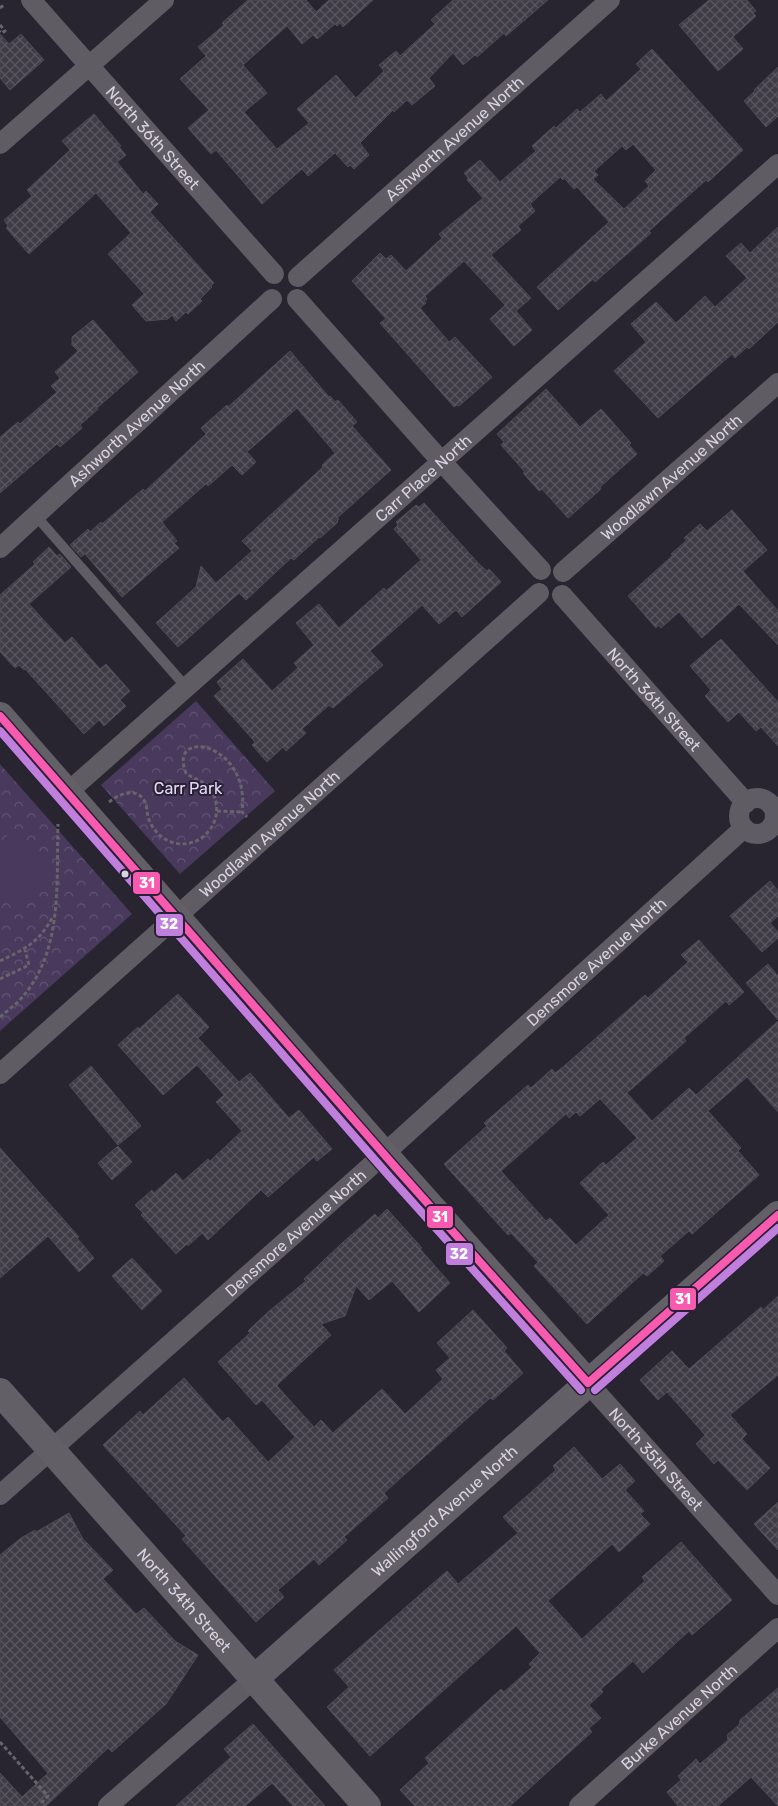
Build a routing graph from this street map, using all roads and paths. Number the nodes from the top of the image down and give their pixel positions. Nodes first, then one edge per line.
1 (31, 0) edge
2 (164, 0) edge
3 (610, 0) edge
4 (4, 4) dead end
5 (0, 8) edge
6 (0, 25) edge
7 (0, 31) edge
8 (89, 66) junction
9 (0, 144) edge
10 (778, 164) edge
11 (274, 274) junction
12 (298, 277) junction
13 (272, 299) junction
14 (297, 299) junction
15 (778, 383) edge
16 (441, 462) junction
17 (36, 516) junction
18 (0, 548) edge
19 (541, 570) junction
20 (563, 572) junction
21 (538, 593) junction
22 (562, 595) junction
23 (187, 688) junction
24 (0, 716) edge
25 (68, 792) junction
26 (774, 802) edge
27 (746, 803) junction
28 (106, 804) dead end
29 (217, 811) junction
30 (242, 812) junction
31 (247, 817) dead end
32 (58, 824) dead end
33 (744, 828) junction
34 (774, 833) edge
35 (55, 914) junction
36 (176, 918) junction
37 (25, 950) junction
38 (0, 961) edge
39 (0, 979) edge
40 (0, 1017) edge
41 (0, 1074) edge
42 (384, 1154) junction
43 (778, 1215) edge
44 (588, 1383) junction
45 (0, 1392) edge
46 (51, 1451) junction
47 (0, 1496) edge
48 (778, 1595) edge
49 (778, 1604) edge
50 (778, 1626) edge
51 (254, 1679) junction
52 (0, 1742) edge
53 (43, 1806) edge
54 (108, 1806) edge
55 (367, 1806) edge
56 (579, 1806) edge

1 - 8 street, North 36th Street
2 - 8 street
3 - 12 street, Ashworth Avenue North
4 - 5 path
6 - 7 path
8 - 9 street
8 - 11 street, North 36th Street
10 - 16 street, Carr Place North
11 - 12 street
11 - 13 street
12 - 14 street
13 - 14 street
13 - 17 street, Ashworth Avenue North
14 - 16 street
15 - 20 street, Woodlawn Avenue North
16 - 19 street
16 - 23 street, Carr Place North
17 - 18 street, Ashworth Avenue North
17 - 23 lane
19 - 20 street
19 - 21 street
20 - 22 street
21 - 22 street
21 - 36 street, Woodlawn Avenue North
22 - 27 street, North 36th Street
23 - 25 street, Carr Place North
24 - 25 street, North 35th Street
25 - 36 street, North 35th Street
26 - 27 street
26 - 34 street
27 - 33 street
28 - 29 path
29 - 30 path
29 - 30 path
30 - 31 path
32 - 35 path
33 - 34 street
33 - 42 street, Densmore Avenue North
35 - 37 path
35 - 40 path
36 - 41 street, Woodlawn Avenue North
36 - 42 street, North 35th Street
37 - 38 path
37 - 39 path
42 - 44 street, North 35th Street
42 - 46 street, Densmore Avenue North
43 - 44 street, Wallingford Avenue North
44 - 48 street, North 35th Street
44 - 51 street, Wallingford Avenue North
45 - 46 street, North 34th Street
46 - 47 street, Densmore Avenue North
46 - 51 street, North 34th Street
49 - 50 street
50 - 56 street, Burke Avenue North
51 - 54 street, Wallingford Avenue North
51 - 55 street, North 34th Street
52 - 53 path

